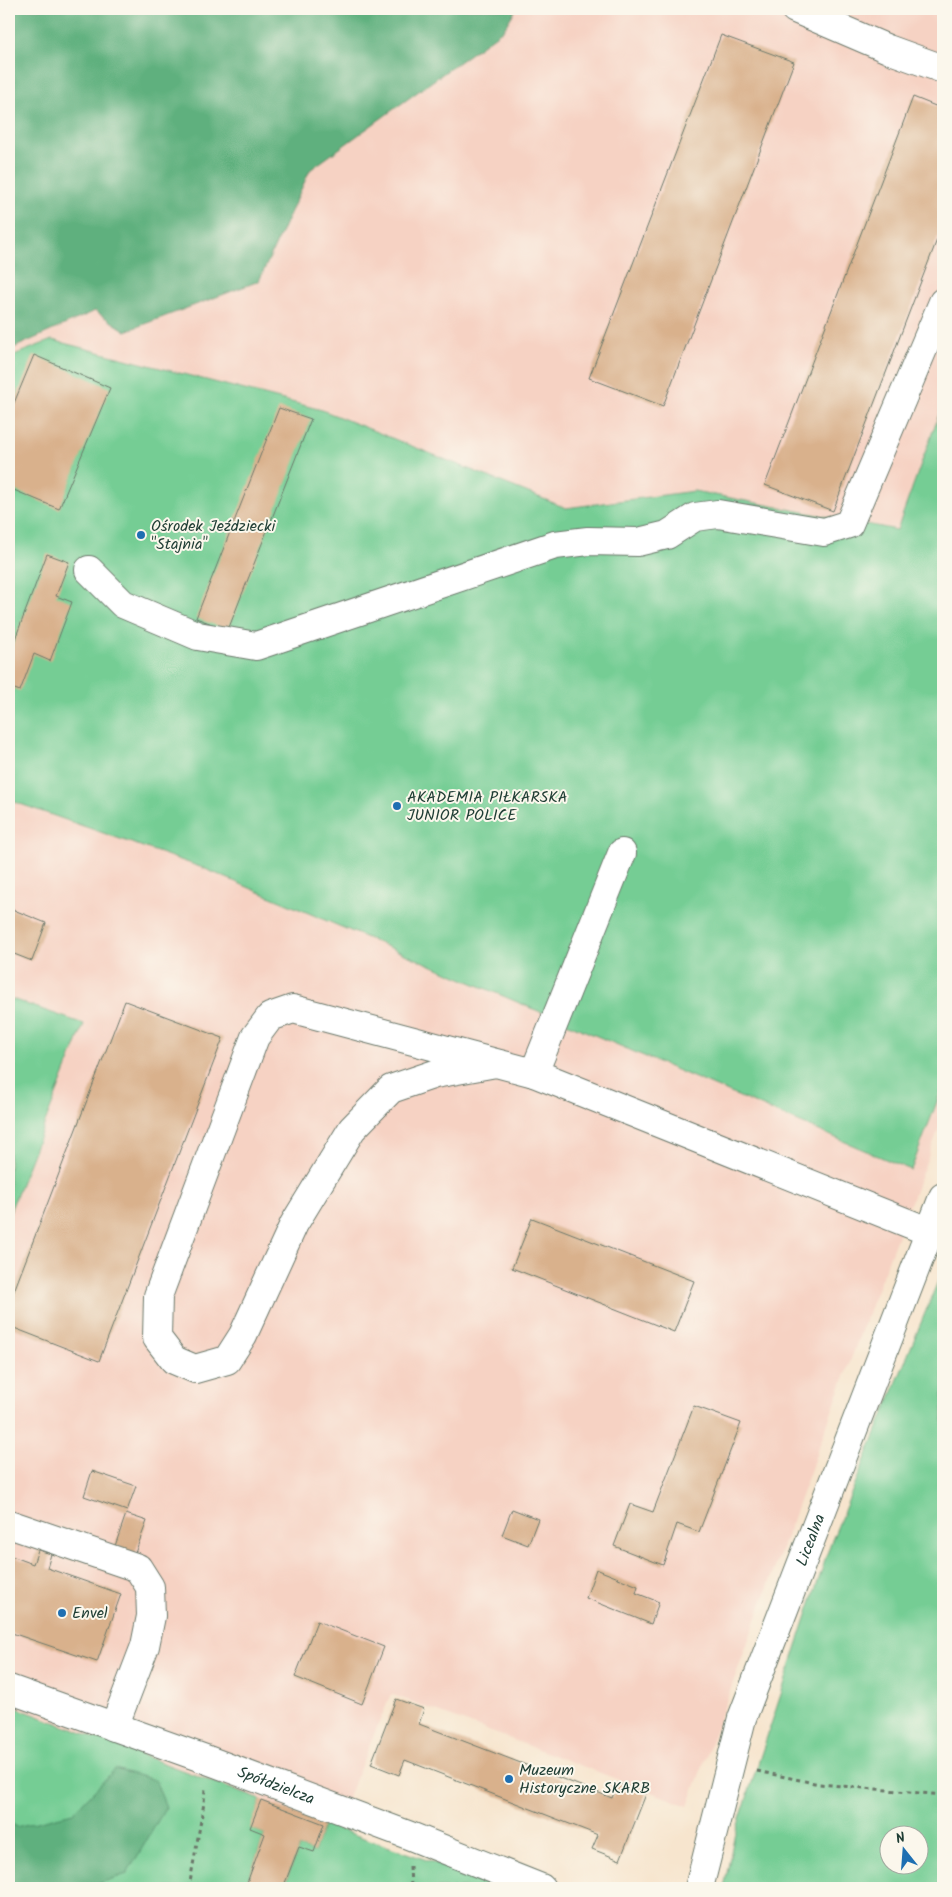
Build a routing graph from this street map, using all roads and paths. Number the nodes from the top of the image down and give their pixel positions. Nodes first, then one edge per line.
1 (796, 9) edge
2 (943, 69) edge
3 (943, 302) edge
4 (89, 570) dead end
5 (622, 853) dead end
6 (496, 1063) junction
7 (534, 1073) junction
8 (943, 1197) edge
9 (930, 1232) junction
10 (9, 1524) edge
11 (9, 1689) edge
12 (114, 1727) junction
13 (205, 1759) junction
14 (730, 1765) junction
15 (943, 1794) edge
16 (190, 1888) edge
17 (541, 1888) edge
18 (699, 1888) edge

1 - 2 street
3 - 4 street
5 - 7 street
6 - 6 street
6 - 7 street
7 - 9 street
8 - 9 street, Licealna
9 - 14 street, Licealna
10 - 12 street
11 - 12 street, Spółdzielcza
12 - 13 street, Spółdzielcza
13 - 16 path
13 - 17 street, Spółdzielcza
14 - 15 path
14 - 18 street, Licealna

